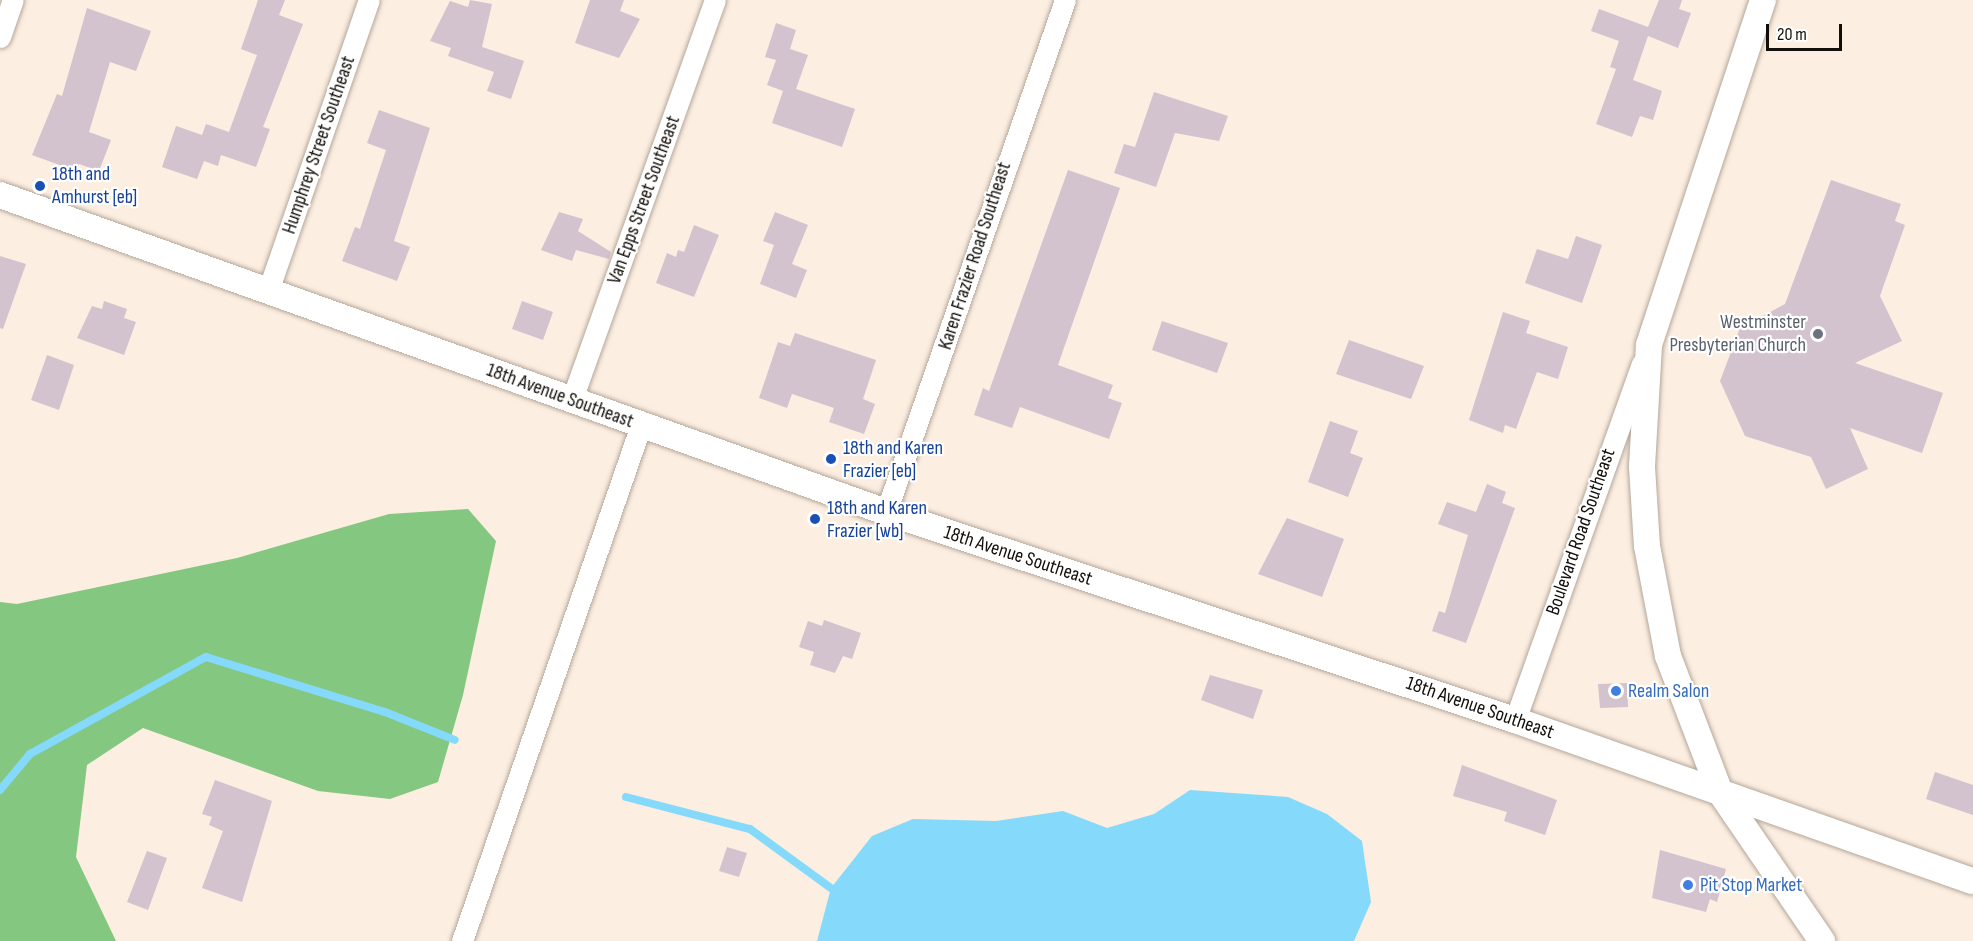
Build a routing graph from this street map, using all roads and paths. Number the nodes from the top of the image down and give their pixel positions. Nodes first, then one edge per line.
1 (13, 0) edge
2 (369, 0) edge
3 (715, 0) edge
4 (1065, 0) edge
5 (1763, 0) edge
6 (0, 38) edge
7 (0, 195) edge
8 (268, 291) junction
9 (1648, 345) junction
10 (572, 399) junction
11 (641, 425) junction
12 (886, 512) junction
13 (1515, 720) junction
14 (1720, 792) junction
15 (1973, 881) edge
16 (462, 941) edge
17 (1821, 941) edge

1 - 6 street
2 - 8 street, Humphrey Street Southeast
3 - 10 street, Van Epps Street Southeast
4 - 12 street, Karen Frazier Road Southeast
5 - 9 street, Boulevard Road Southeast
7 - 8 street, 18th Avenue Southeast
8 - 10 street, 18th Avenue Southeast
9 - 13 street, Boulevard Road Southeast
9 - 14 street, Boulevard Road Southeast
10 - 11 street, 18th Avenue Southeast
11 - 12 street, 18th Avenue Southeast
11 - 16 street
12 - 13 street, 18th Avenue Southeast
13 - 14 street, 18th Avenue Southeast
14 - 15 street, 18th Avenue Southeast
14 - 17 street, Boulevard Road Southeast

